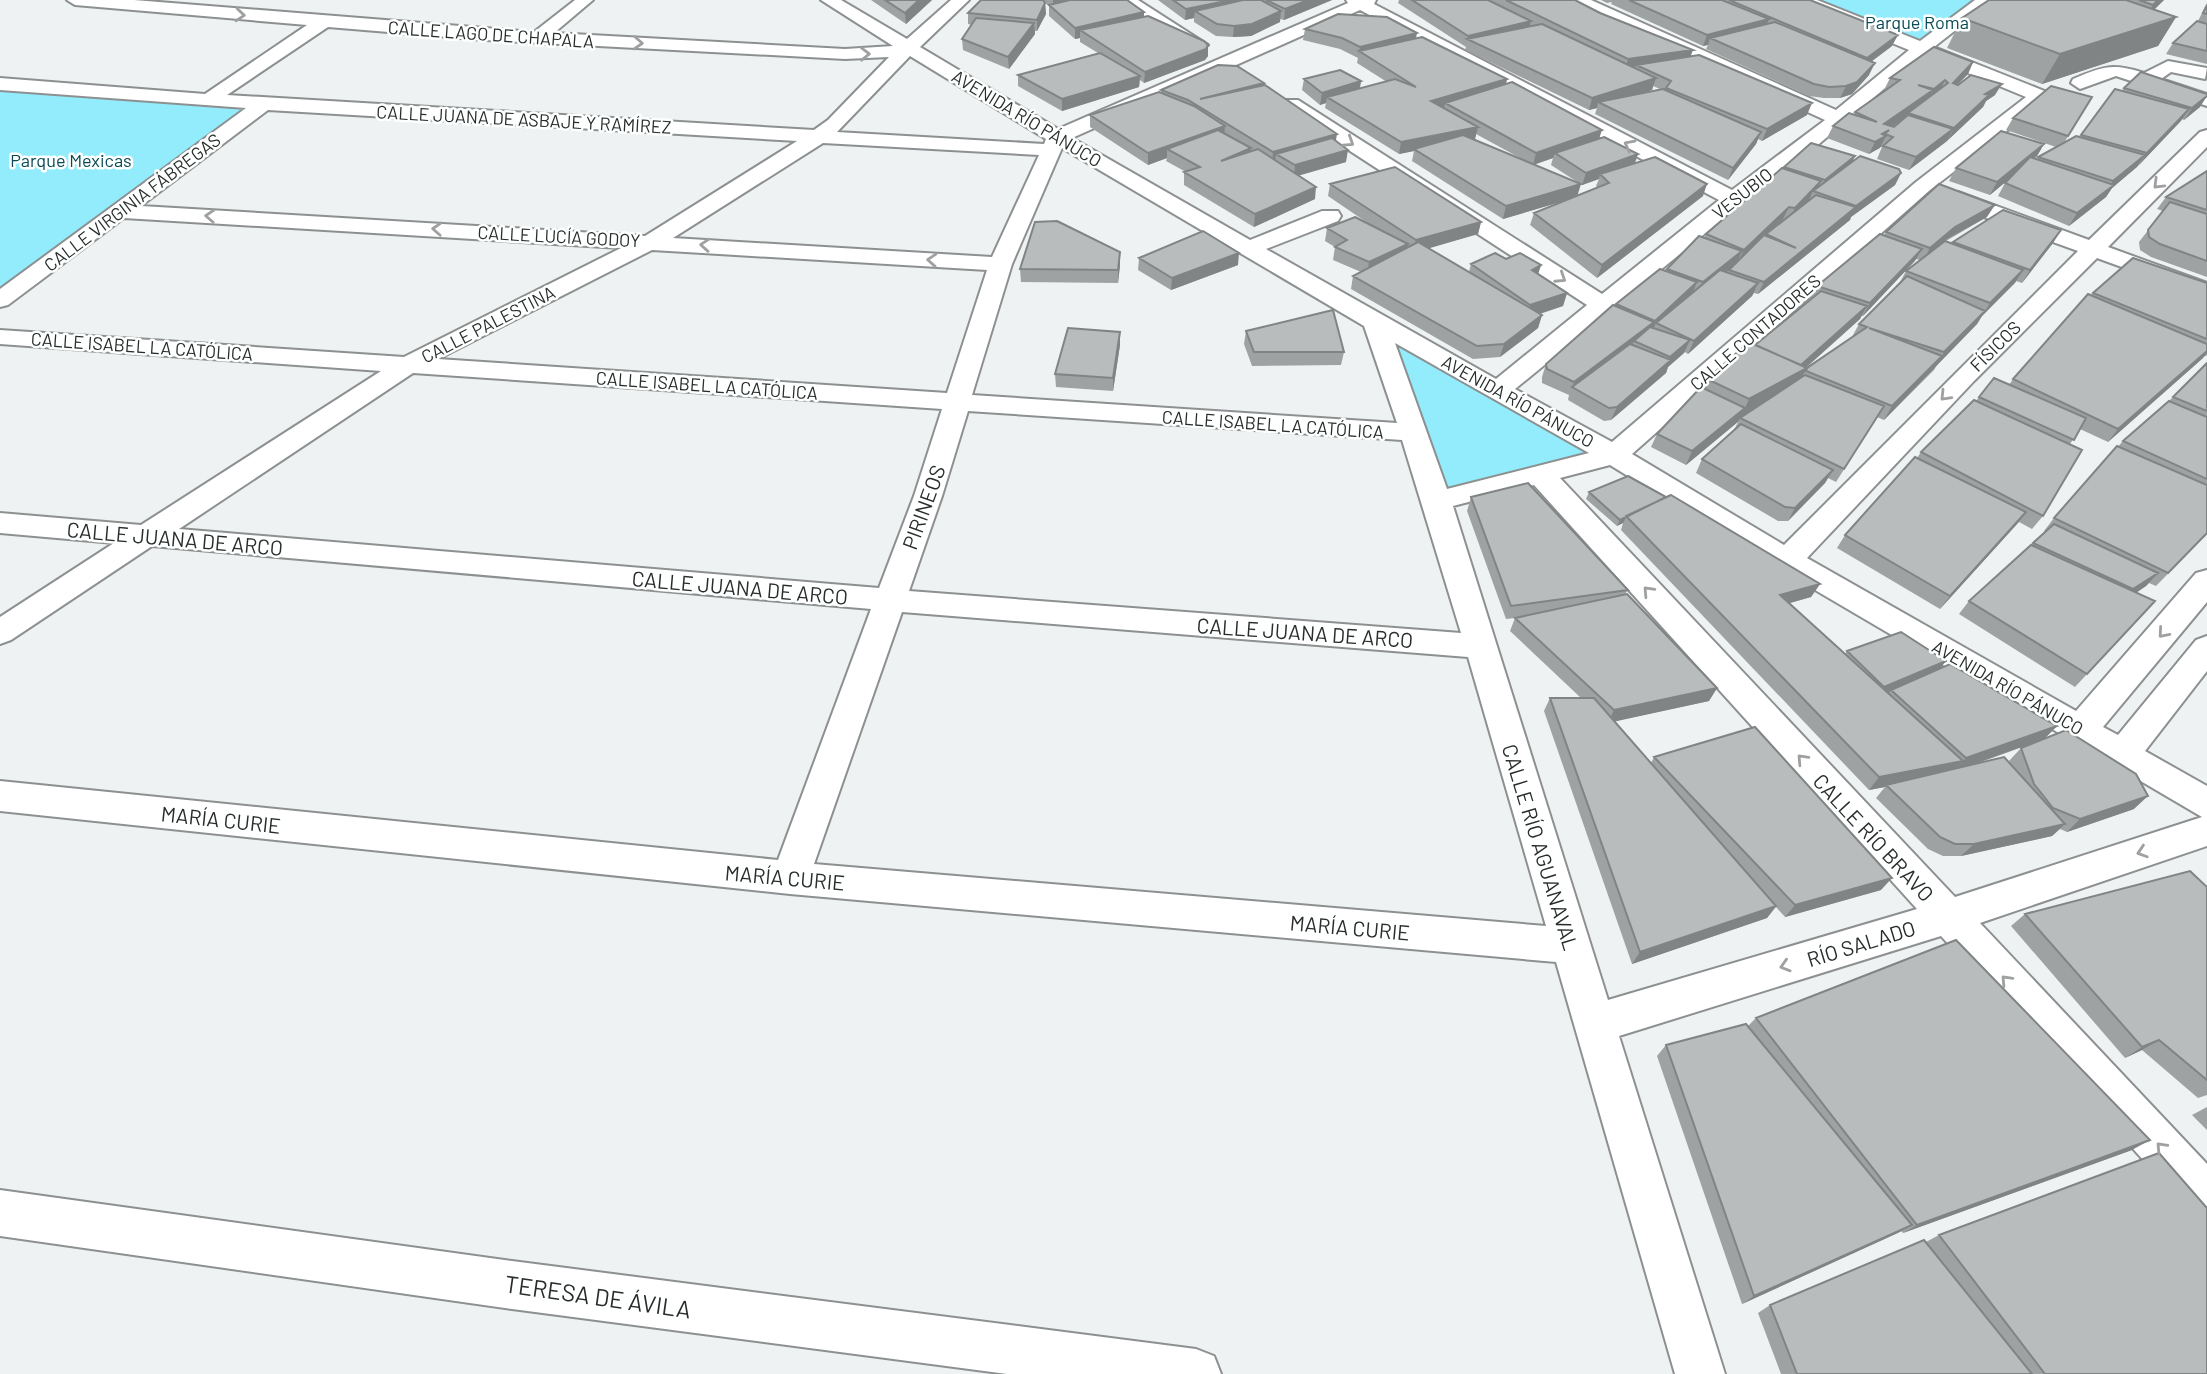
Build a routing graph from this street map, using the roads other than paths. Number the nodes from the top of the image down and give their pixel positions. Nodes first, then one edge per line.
1 (78, 0) edge
2 (585, 0) edge
3 (829, 0) edge
4 (961, 0) edge
5 (1126, 0) edge
6 (1577, 0) edge
7 (1802, 0) edge
8 (1986, 0) edge
9 (1361, 1) edge
10 (323, 22) junction
11 (538, 38) junction
12 (908, 48) junction
13 (1922, 48) junction
14 (1228, 63) junction
15 (2205, 73) edge
16 (1251, 79) edge
17 (2146, 80) junction
18 (2080, 83) edge
19 (0, 84) edge
20 (1275, 94) edge
21 (208, 100) junction
22 (2207, 100) edge
23 (264, 104) junction
24 (1837, 118) junction
25 (2207, 136) edge
26 (818, 137) junction
27 (1053, 144) junction
28 (1806, 145) junction
29 (1832, 154) edge
30 (1897, 177) edge
31 (1923, 186) junction
32 (1733, 199) junction
33 (118, 211) junction
34 (1330, 216) dead end
35 (652, 241) junction
36 (1249, 248) junction
37 (2092, 248) junction
38 (1000, 264) junction
39 (2207, 291) edge
40 (0, 300) edge
41 (1603, 305) junction
42 (1375, 321) junction
43 (0, 337) edge
44 (407, 365) junction
45 (1499, 389) junction
46 (959, 403) junction
47 (1415, 433) junction
48 (1614, 455) junction
49 (1541, 475) junction
50 (1437, 501) junction
51 (0, 523) edge
52 (148, 535) junction
53 (1787, 560) junction
54 (2207, 581) edge
55 (888, 600) junction
56 (0, 632) edge
57 (1480, 646) junction
58 (2207, 648) edge
59 (2081, 729) junction
60 (2123, 754) junction
61 (0, 796) edge
62 (2207, 804) edge
63 (2207, 831) edge
64 (790, 878) junction
65 (1947, 917) junction
66 (1571, 946) junction
67 (1594, 1024) junction
68 (2207, 1197) edge
69 (0, 1213) edge
70 (1196, 1374) edge
71 (1700, 1374) edge

1 -> 10 street, CALLE LAGO DE CHAPALA
2 - 11 street
3 - 12 street, AVENIDA RÍO PÁNUCO
4 - 12 street, CALLE PALESTINA
5 - 14 street
6 - 24 street
7 - 13 street
8 - 13 street, VESUBIO
9 - 14 street
32 -> 9 street
10 - 11 street, CALLE LAGO DE CHAPALA
10 - 21 street, CALLE VIRGINIA FÁBREGAS
11 -> 12 street, CALLE LAGO DE CHAPALA
12 - 26 street, CALLE PALESTINA
12 - 27 street, AVENIDA RÍO PÁNUCO
13 - 24 street, VESUBIO
13 - 31 street, CALLE CONTADORES
14 - 16 street
14 - 27 street
15 - 17 street
17 - 18 street
17 - 22 street
19 - 21 street, CALLE JUANA DE ASBAJE Y RAMÍREZ
20 -> 41 street
21 - 23 street, CALLE JUANA DE ASBAJE Y RAMÍREZ
23 - 26 street, CALLE JUANA DE ASBAJE Y RAMÍREZ
23 - 33 street, CALLE VIRGINIA FÁBREGAS
24 - 28 street, VESUBIO
25 -> 37 street, FÍSICOS
26 - 27 street, CALLE JUANA DE ASBAJE Y RAMÍREZ
26 - 35 street, CALLE PALESTINA
27 - 36 street, AVENIDA RÍO PÁNUCO
27 - 38 street, PIRINEOS
28 - 29 street
28 - 32 street, VESUBIO
30 - 31 street
31 - 37 street
31 - 48 street, CALLE CONTADORES
32 - 41 street, VESUBIO
35 -> 33 street, CALLE LUCÍA GODOY
33 - 40 street, CALLE VIRGINIA FÁBREGAS
34 - 36 street
38 -> 35 street, CALLE LUCÍA GODOY
35 - 44 street, CALLE PALESTINA
36 - 42 street, AVENIDA RÍO PÁNUCO
37 - 39 street
37 -> 53 street, FÍSICOS
38 - 46 street, PIRINEOS
41 - 45 street, VESUBIO
42 - 45 street, AVENIDA RÍO PÁNUCO
42 - 47 street, CALLE RÍO AGUANAVAL
43 - 44 street, CALLE ISABEL LA CATÓLICA
44 - 46 street, CALLE ISABEL LA CATÓLICA
44 - 52 street, CALLE PALESTINA
45 - 48 street, AVENIDA RÍO PÁNUCO
46 - 47 street, CALLE ISABEL LA CATÓLICA
46 - 55 street, PIRINEOS
47 - 50 street, CALLE RÍO AGUANAVAL
48 - 49 street, CALLE CONTADORES
48 - 53 street, AVENIDA RÍO PÁNUCO
49 - 50 street, CALLE CONTADORES
65 -> 49 street, CALLE RÍO BRAVO
50 - 57 street, CALLE RÍO AGUANAVAL
51 - 52 street, CALLE JUANA DE ARCO
52 - 55 street, CALLE JUANA DE ARCO
52 - 56 street, CALLE PALESTINA
53 - 59 street, AVENIDA RÍO PÁNUCO
54 -> 59 street
55 - 57 street, CALLE JUANA DE ARCO
55 - 64 street, PIRINEOS
57 - 66 street, CALLE RÍO AGUANAVAL
58 - 60 street
59 - 60 street, AVENIDA RÍO PÁNUCO
60 - 62 street, AVENIDA RÍO PÁNUCO
61 - 64 street, MARÍA CURIE
63 -> 65 street, RÍO SALADO
64 - 66 street, MARÍA CURIE
65 -> 67 street, RÍO SALADO
68 -> 65 street, CALLE RÍO BRAVO
66 - 67 street, CALLE RÍO AGUANAVAL
67 - 71 street, CALLE RÍO AGUANAVAL
69 - 70 street, TERESA DE ÁVILA

